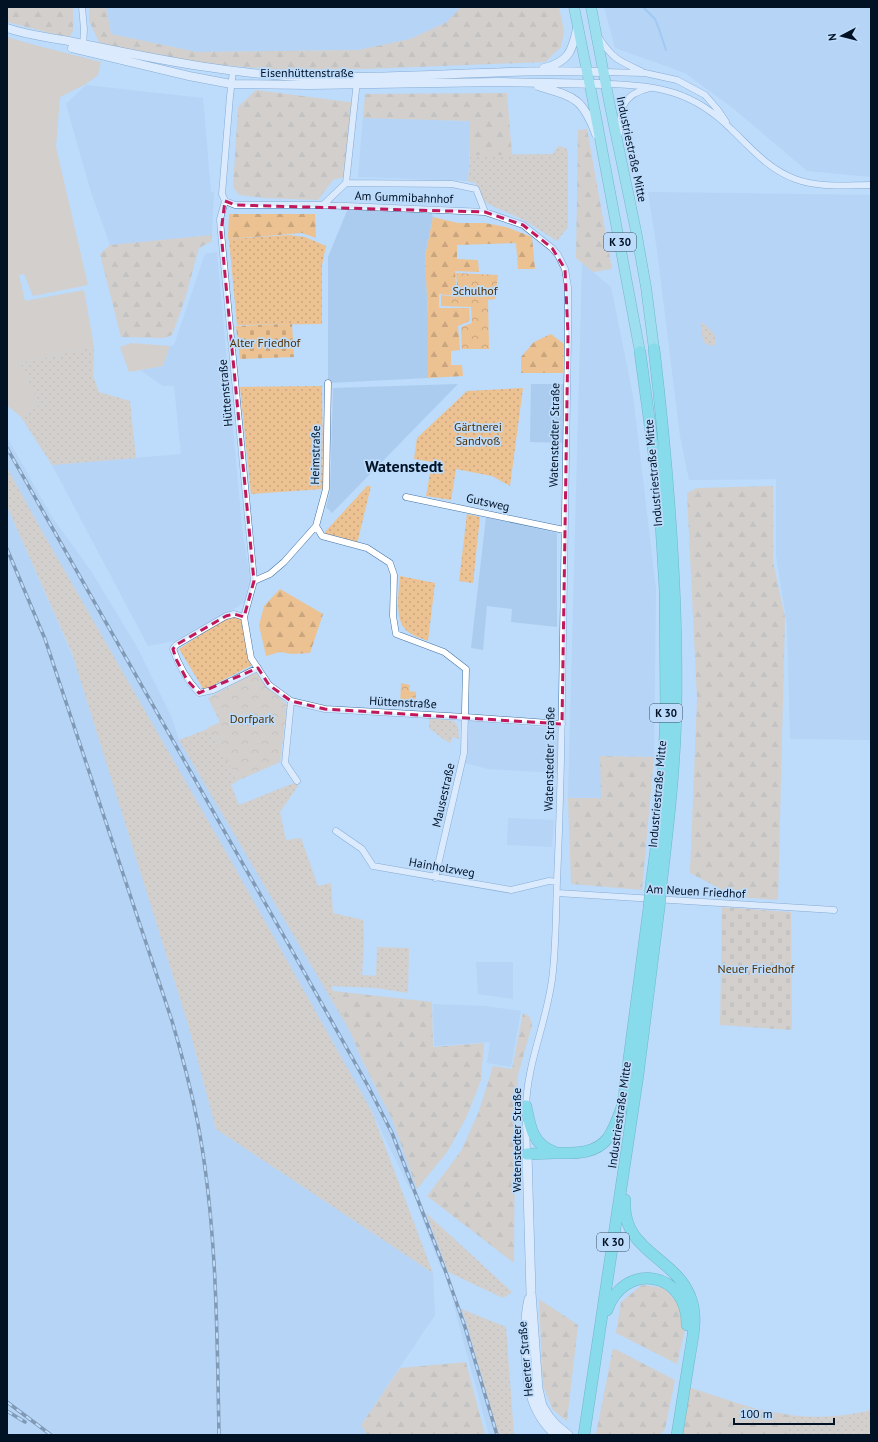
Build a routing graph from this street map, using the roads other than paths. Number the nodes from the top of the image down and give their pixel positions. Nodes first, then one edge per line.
1 (82, 7) edge
2 (574, 7) edge
3 (591, 7) edge
4 (578, 26) junction
5 (7, 28) edge
6 (596, 33) junction
7 (83, 47) junction
8 (531, 71) junction
9 (587, 71) junction
10 (233, 72) junction
11 (603, 72) junction
12 (645, 73) junction
13 (357, 81) junction
14 (530, 83) junction
15 (589, 83) junction
16 (231, 84) junction
17 (606, 84) junction
18 (653, 87) junction
19 (730, 128) junction
20 (602, 148) junction
21 (619, 150) junction
22 (346, 183) junction
23 (871, 185) edge
24 (224, 200) junction
25 (323, 205) junction
26 (485, 212) junction
27 (552, 248) joint
28 (654, 349) joint
29 (640, 352) joint
30 (328, 383) dead end
31 (406, 497) dead end
32 (316, 526) junction
33 (564, 530) junction
34 (254, 581) junction
35 (244, 617) junction
36 (258, 668) junction
37 (291, 701) junction
38 (465, 717) junction
39 (562, 724) junction
40 (297, 780) dead end
41 (336, 831) dead end
42 (435, 878) junction
43 (557, 882) junction
44 (656, 886) junction
45 (557, 893) junction
46 (654, 908) junction
47 (834, 910) dead end
48 (526, 1106) junction
49 (556, 1153) junction
50 (527, 1154) junction
51 (626, 1155) junction
52 (530, 1271) joint
53 (531, 1293) junction
54 (600, 1332) junction
55 (684, 1378) junction
56 (556, 1435) edge
57 (568, 1435) edge
58 (584, 1435) edge
59 (670, 1435) edge
60 (677, 1435) edge

1 - 7 street
2 - 4 main road, K 30
3 - 6 main road, K 30
4 - 8 street
4 - 9 main road, K 30
5 - 7 street, Eisenhüttenstraße
6 - 11 main road, K 30
6 - 12 street
7 - 10 street, Eisenhüttenstraße
7 - 16 street, Eisenhüttenstraße
8 - 9 street, Eisenhüttenstraße
8 - 13 street, Eisenhüttenstraße
9 - 11 street, Eisenhüttenstraße
9 - 15 main road, K 30
10 - 13 street, Eisenhüttenstraße
10 - 16 street, Hüttenstraße
11 - 12 street
11 - 17 main road, K 30
12 - 19 street
13 - 14 street, Eisenhüttenstraße
13 - 16 street, Eisenhüttenstraße
13 - 22 street, Am Gummibahnhof
14 - 15 street, Eisenhüttenstraße
14 - 20 street
15 - 17 street, Eisenhüttenstraße
15 - 20 main road, Industriestraße Mitte / K 30
16 - 24 street, Hüttenstraße
17 - 18 street
17 - 21 main road, Industriestraße Mitte / K 30
18 - 19 street
18 - 21 street
19 - 23 street
20 - 29 main road, Industriestraße Mitte / K 30
21 - 28 main road, Industriestraße Mitte / K 30
22 - 25 street, Am Gummibahnhof
22 - 26 street, Am Gummibahnhof
24 - 25 street, Am Gummibahnhof
24 - 34 street, Hüttenstraße
25 - 26 street, Am Gummibahnhof
26 - 27 street, Am Gummibahnhof
27 - 33 street, Watenstedter Straße
28 - 44 highway, Industriestraße Mitte / K 30
29 - 44 highway, Industriestraße Mitte / K 30
30 - 32 street, Heimstraße
31 - 33 street, Gutsweg
32 - 34 street
32 - 38 street, Mausestraße
33 - 39 street, Watenstedter Straße
34 - 35 street, Hüttenstraße
35 - 36 street, Hüttenstraße
35 - 36 street
36 - 37 street, Hüttenstraße
37 - 38 street, Hüttenstraße
37 - 40 street
38 - 39 street, Hüttenstraße
38 - 42 street, Mausestraße
39 - 43 street, Watenstedter Straße
41 - 42 street, Hainholzweg
42 - 43 street, Hainholzweg
43 - 45 street, Watenstedter Straße
44 - 46 highway, Industriestraße Mitte / K 30, bridge
45 - 47 street, Am Neuen Friedhof
45 - 48 street, Watenstedter Straße
46 - 49 highway, Industriestraße Mitte / K 30
46 - 51 highway, Industriestraße Mitte / K 30
48 - 49 highway
48 - 50 street, Watenstedter Straße
49 - 50 highway
50 - 52 main road, Watenstedter Straße
51 - 54 highway, Industriestraße Mitte / K 30
51 - 55 highway
52 - 53 main road, Heerter Straße
53 - 56 main road, Heerter Straße
53 - 57 main road, Heerter Straße
54 - 55 highway
54 - 58 highway, Industriestraße Mitte / K 30
55 - 59 highway
55 - 60 highway

